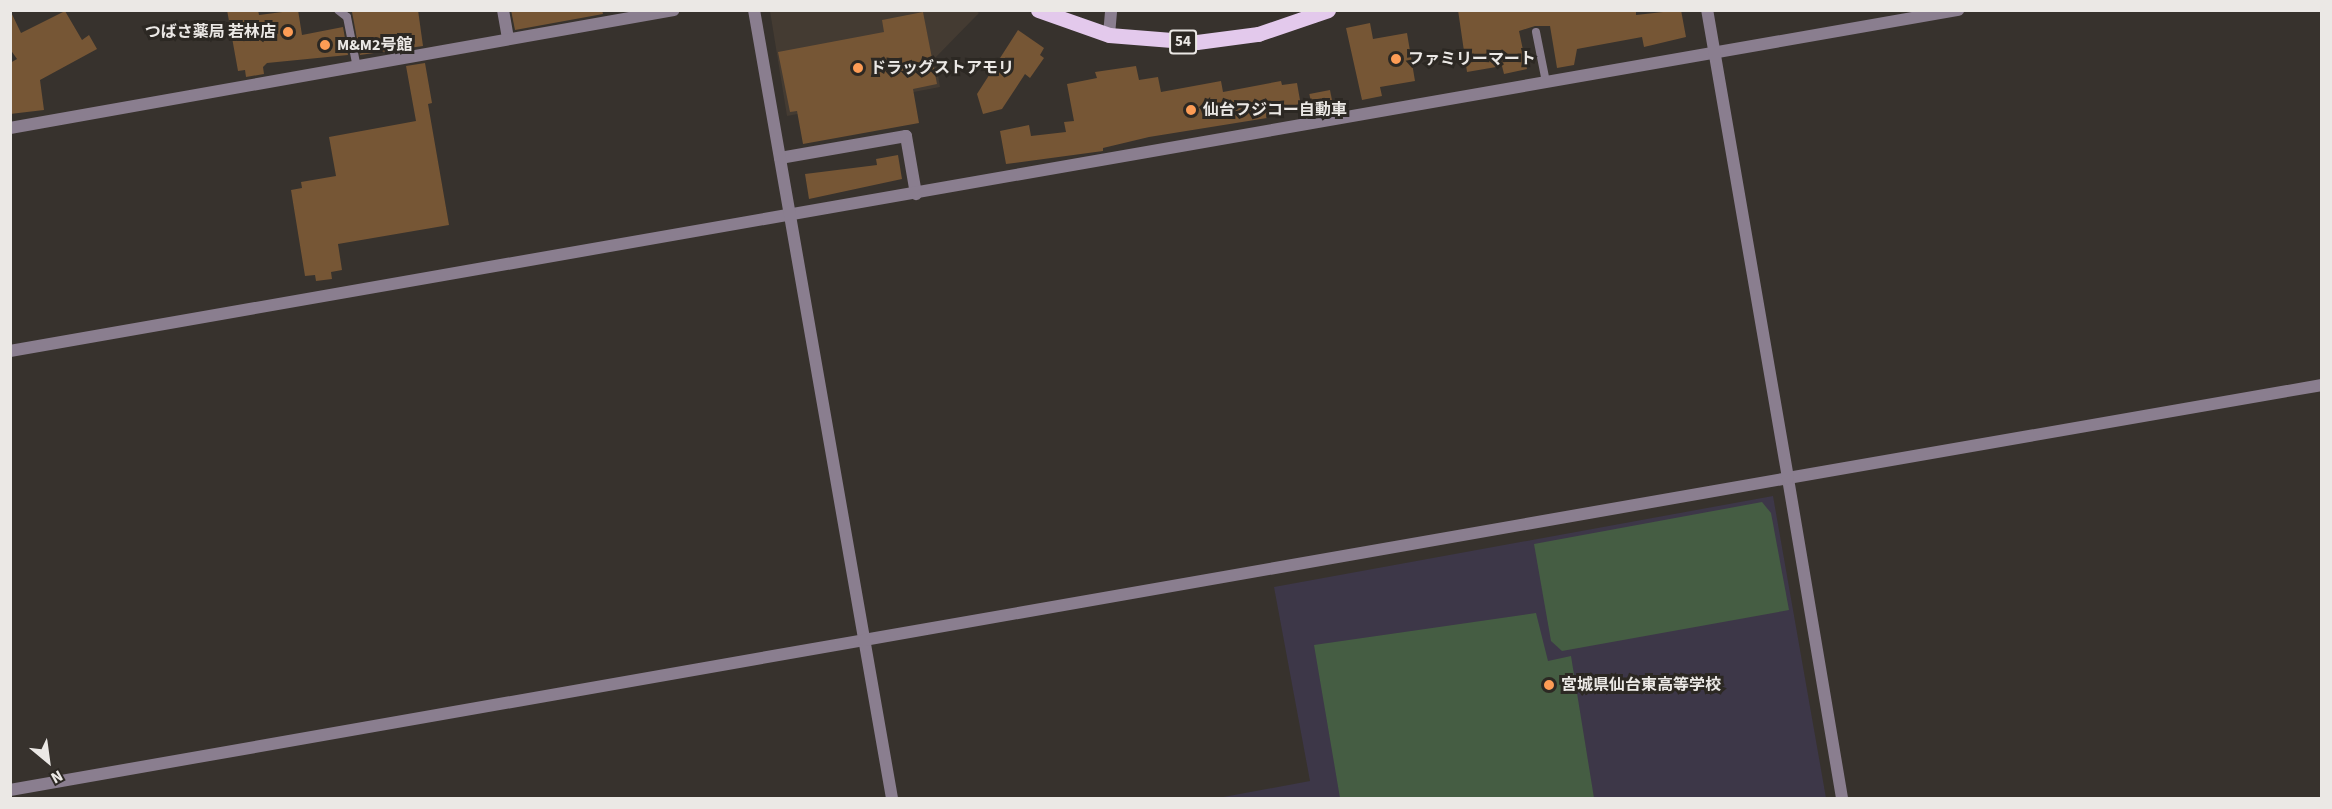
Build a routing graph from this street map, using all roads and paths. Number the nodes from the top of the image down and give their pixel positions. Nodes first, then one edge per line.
1 (338, 10) edge
2 (503, 10) edge
3 (674, 10) edge
4 (754, 10) edge
5 (1038, 10) edge
6 (1111, 10) edge
7 (1328, 10) edge
8 (1707, 10) edge
9 (1958, 10) edge
10 (1536, 32) dead end
11 (1109, 35) junction
12 (508, 39) junction
13 (1716, 52) junction
14 (357, 68) junction
15 (1546, 82) junction
16 (10, 128) edge
17 (780, 158) junction
18 (916, 194) junction
19 (790, 216) junction
20 (10, 351) edge
21 (2322, 385) edge
22 (1788, 478) junction
23 (864, 640) junction
24 (10, 790) edge
25 (892, 798) edge
26 (1842, 798) edge

1 - 14 lane
2 - 12 street
3 - 12 street
4 - 17 street
5 - 11 main road, 54
6 - 11 street
7 - 11 main road, 54
8 - 13 street
9 - 13 street
10 - 15 lane
12 - 14 street
13 - 15 street
13 - 22 street
14 - 16 street
15 - 18 street
17 - 18 street
17 - 19 street
18 - 19 street
19 - 20 street
19 - 23 street
21 - 22 street
22 - 23 street
22 - 26 street
23 - 24 street
23 - 25 street

